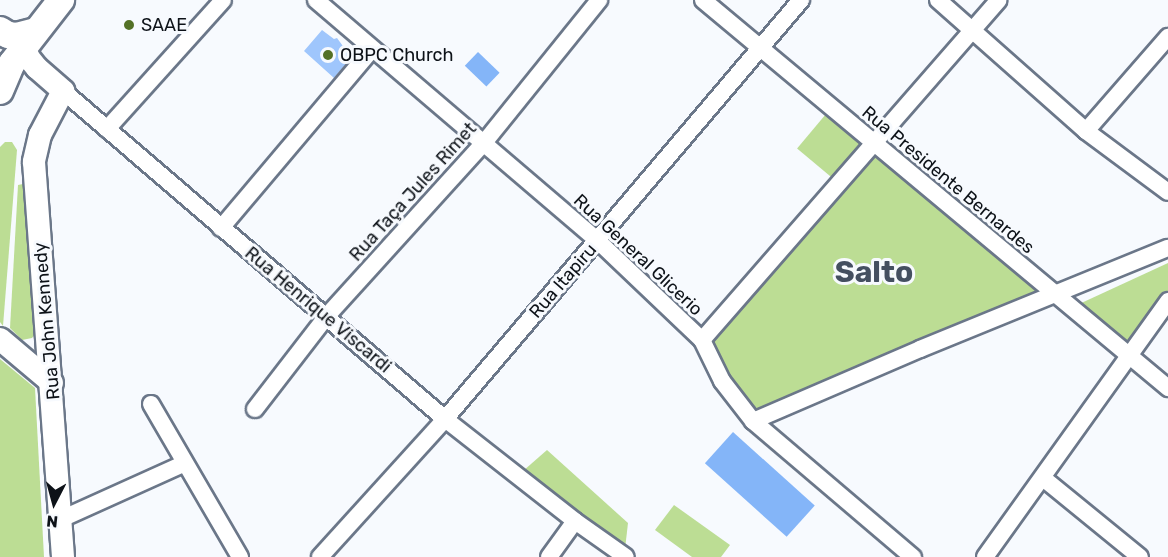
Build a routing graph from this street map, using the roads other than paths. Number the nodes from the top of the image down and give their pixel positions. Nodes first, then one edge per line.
1 (61, 0) edge
2 (223, 0) edge
3 (316, 0) edge
4 (599, 0) edge
5 (703, 0) edge
6 (801, 0) edge
7 (938, 0) edge
8 (999, 0) edge
9 (0, 30) edge
10 (972, 31) junction
11 (1168, 37) edge
12 (759, 48) junction
13 (372, 49) junction
14 (22, 55) edge
15 (0, 90) edge
16 (63, 91) junction
17 (107, 129) junction
18 (1086, 131) junction
19 (873, 143) junction
20 (483, 144) junction
21 (1168, 192) edge
22 (220, 228) junction
23 (598, 241) junction
24 (1168, 248) edge
25 (1055, 294) junction
26 (1168, 301) edge
27 (326, 317) junction
28 (48, 332) junction
29 (702, 340) junction
30 (5, 344) edge
31 (1130, 357) junction
32 (52, 383) junction
33 (1168, 388) edge
34 (151, 404) dead end
35 (255, 409) dead end
36 (445, 419) junction
37 (753, 421) junction
38 (185, 463) junction
39 (1042, 478) junction
40 (59, 520) junction
41 (575, 521) junction
42 (63, 557) edge
43 (240, 557) edge
44 (320, 557) edge
45 (549, 557) edge
46 (626, 557) edge
47 (913, 557) edge
48 (985, 557) edge
49 (1140, 557) edge

1 - 14 main road
2 - 17 street
3 - 13 street, Rua General Glicerio
4 - 20 street, Rua Taça Jules Rimet
5 - 12 street, Rua Presidente Bernardes
6 - 12 street, Rua Itapiru
7 - 10 street
8 - 10 street
9 - 14 main road
10 - 18 street
10 - 19 street
11 - 18 street
12 - 19 street, Rua Presidente Bernardes
12 - 23 street, Rua Itapiru
13 - 20 street, Rua General Glicerio
13 - 22 street
14 - 15 main road
14 - 16 street, Rua Henrique Viscardi
16 - 17 street, Rua Henrique Viscardi
16 - 28 street, Rua John Kennedy
17 - 22 street, Rua Henrique Viscardi
18 - 21 street
19 - 25 street, Rua Presidente Bernardes
19 - 29 street
20 - 23 street, Rua General Glicerio
20 - 27 street, Rua Taça Jules Rimet
22 - 27 street, Rua Henrique Viscardi
23 - 29 street, Rua General Glicerio
23 - 36 street, Rua Itapiru
24 - 25 street
25 - 31 street, Rua Presidente Bernardes
25 - 37 street
26 - 31 street
27 - 35 street, Rua Taça Jules Rimet
27 - 36 street, Rua Henrique Viscardi
28 - 30 street
28 - 32 street, Rua John Kennedy
29 - 37 street, Rua General Glicerio
30 - 32 street
31 - 33 street, Rua Presidente Bernardes
31 - 39 street
32 - 40 street, Rua John Kennedy
34 - 38 street
36 - 41 street, Rua Henrique Viscardi
36 - 44 street, Rua Itapiru
37 - 47 street, Rua General Glicerio
38 - 40 street
38 - 43 street
39 - 48 street
39 - 49 street
40 - 42 street, Rua John Kennedy
41 - 45 street
41 - 46 street, Rua Henrique Viscardi

